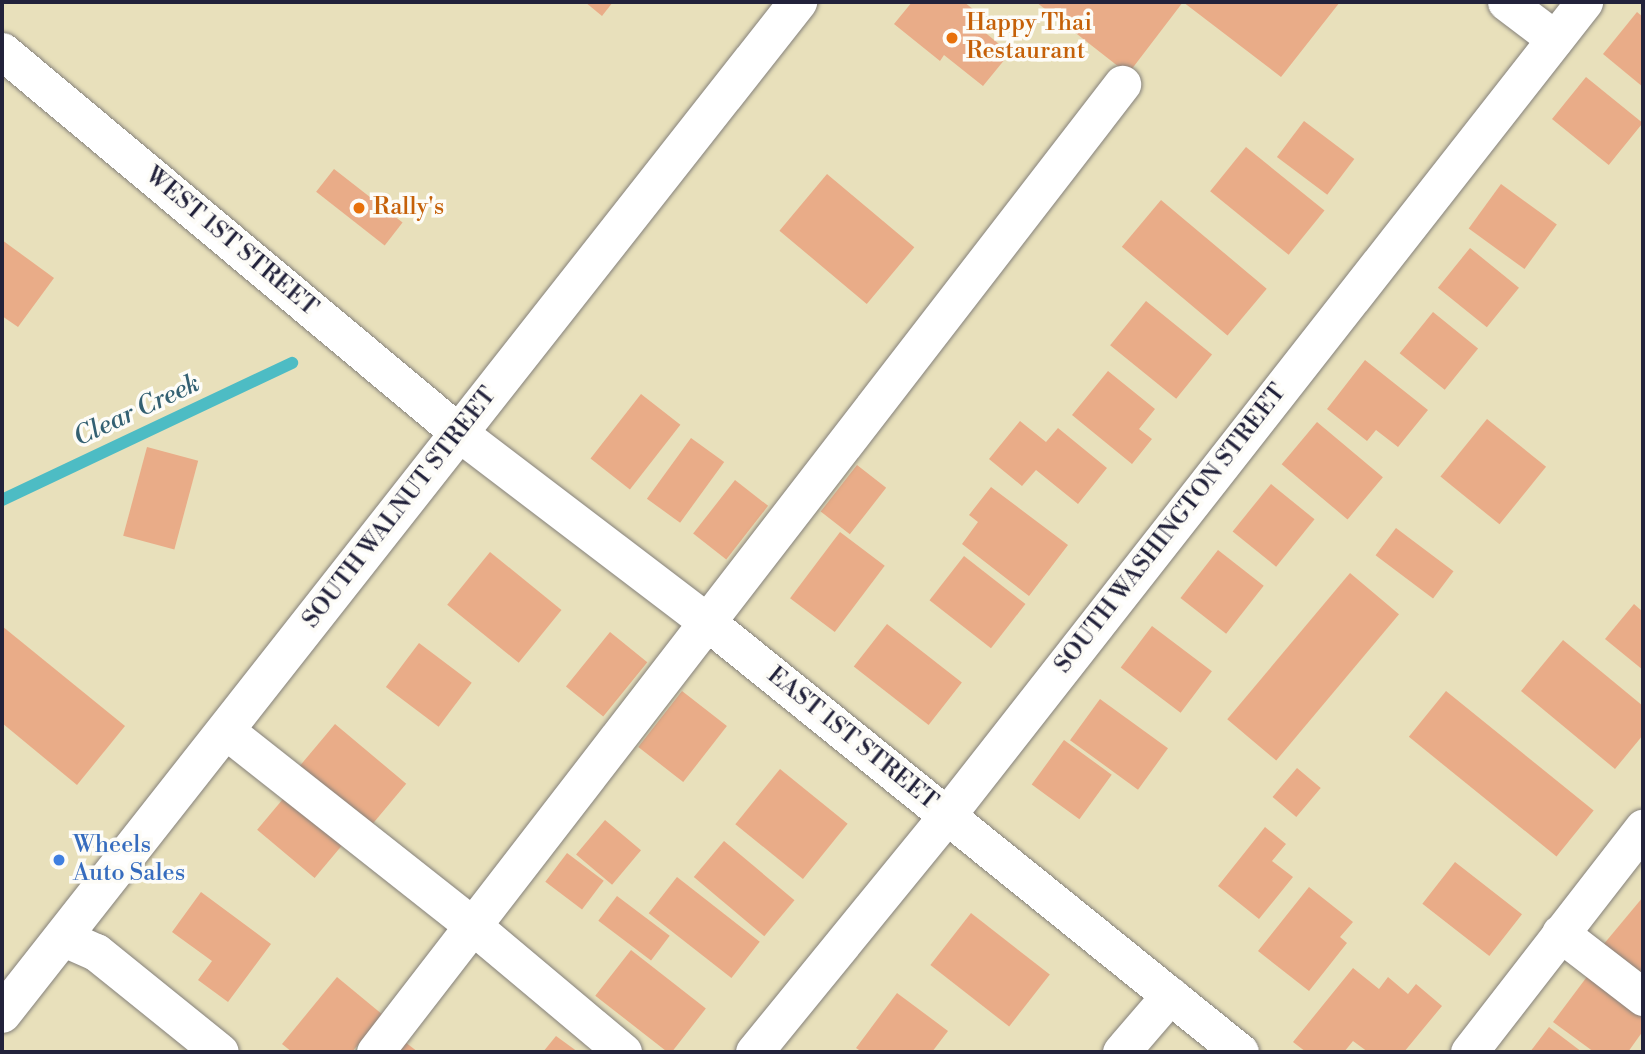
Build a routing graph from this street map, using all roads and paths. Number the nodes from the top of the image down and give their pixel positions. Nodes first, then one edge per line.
1 (798, 2) edge
2 (1506, 2) edge
3 (1584, 2) edge
4 (1555, 39) junction
5 (2, 51) edge
6 (1122, 84) dead end
7 (459, 433) junction
8 (707, 622) junction
9 (225, 730) junction
10 (947, 815) junction
11 (1643, 828) edge
12 (473, 926) junction
13 (1560, 933) junction
14 (62, 937) junction
15 (1170, 995) junction
16 (1643, 997) edge
17 (2, 1014) edge
18 (220, 1052) edge
19 (375, 1052) edge
20 (623, 1052) edge
21 (754, 1052) edge
22 (1121, 1052) edge
23 (1240, 1052) edge
24 (1469, 1052) edge

1 - 7 main road, SOUTH WALNUT STREET
2 - 4 street
3 - 4 street, SOUTH WASHINGTON STREET
4 - 10 street, SOUTH WASHINGTON STREET
5 - 7 street, WEST 1ST STREET
6 - 8 street
7 - 8 street, EAST 1ST STREET
7 - 9 main road, SOUTH WALNUT STREET
8 - 10 street, EAST 1ST STREET
8 - 12 street
9 - 12 street
9 - 14 main road, SOUTH WALNUT STREET
10 - 15 street, EAST 1ST STREET
10 - 21 street, SOUTH WASHINGTON STREET
11 - 13 street
12 - 19 street
12 - 20 street
13 - 16 street
13 - 24 street
14 - 17 main road, SOUTH WALNUT STREET
14 - 18 street
15 - 22 street
15 - 23 street, EAST 1ST STREET

